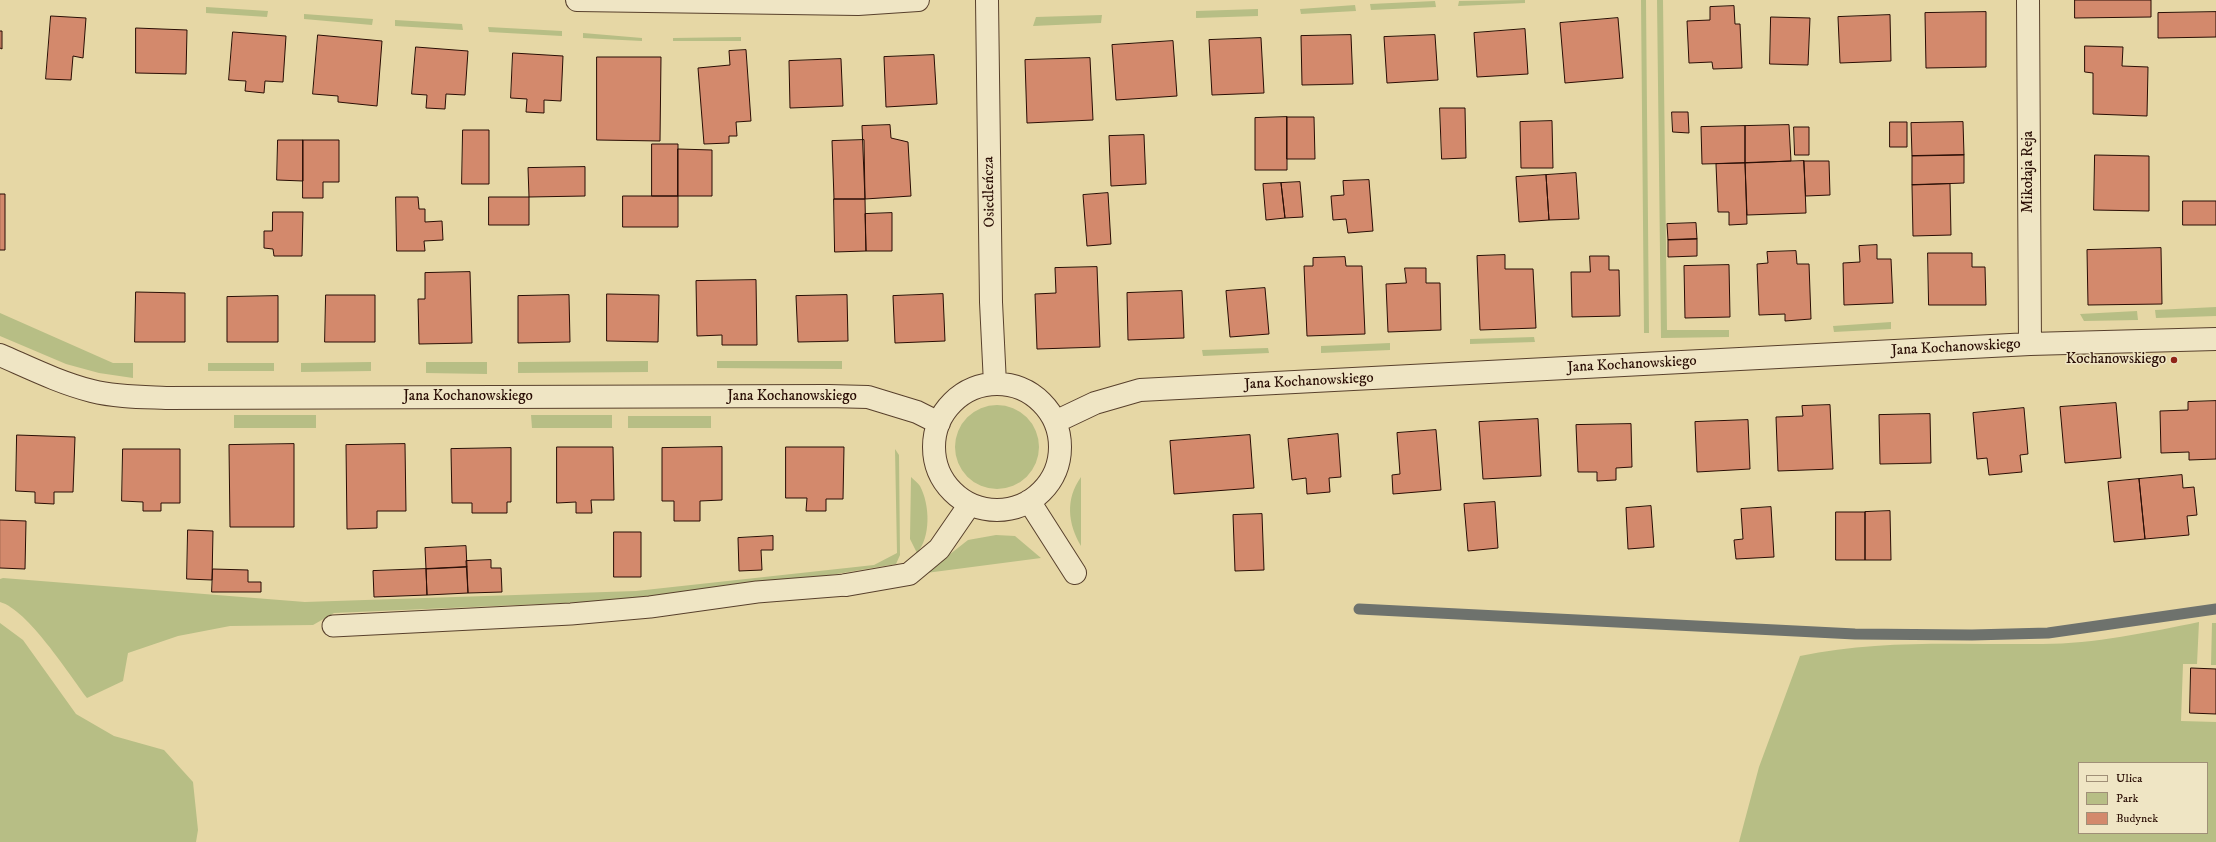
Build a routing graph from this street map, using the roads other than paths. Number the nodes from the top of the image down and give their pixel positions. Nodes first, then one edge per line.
1 (577, 0) edge
2 (918, 0) edge
3 (987, 0) edge
4 (2028, 0) edge
5 (2216, 339) edge
6 (2030, 344) junction
7 (0, 355) edge
8 (995, 384) junction
9 (1055, 422) junction
10 (939, 423) junction
11 (1029, 501) junction
12 (970, 504) junction
13 (1075, 573) dead end
14 (846, 585) joint
15 (333, 626) dead end

1 - 2 street
3 - 8 street, Osiedleńcza
4 - 6 street, Mikołaja Reja
5 - 6 street, Jana Kochanowskiego
6 - 9 street, Jana Kochanowskiego
7 - 10 street, Jana Kochanowskiego
8 - 9 street
8 - 10 street
9 - 11 street
10 - 12 street
11 - 12 street
11 - 13 street
12 - 14 street
14 - 15 lane

